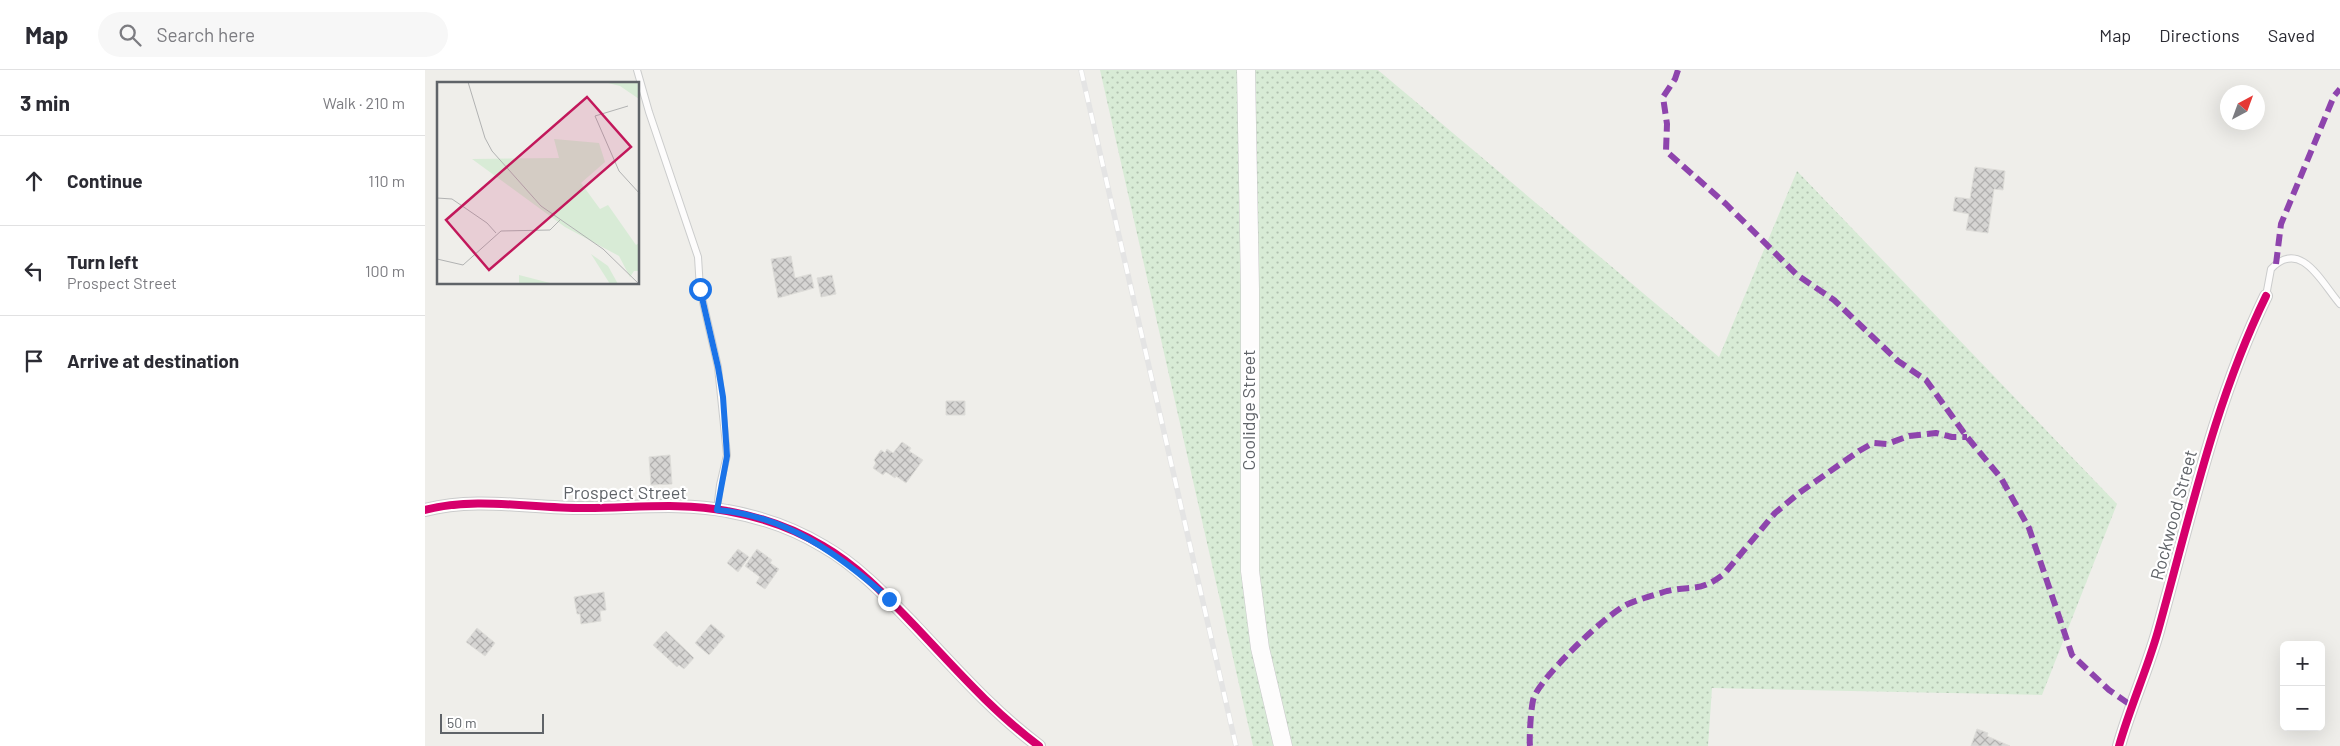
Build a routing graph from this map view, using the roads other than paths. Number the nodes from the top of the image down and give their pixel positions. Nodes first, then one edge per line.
1 (637, 70) edge
2 (1246, 70) edge
3 (2266, 296) joint
4 (2340, 304) edge
5 (425, 510) edge
6 (717, 510) junction
7 (1039, 746) edge
8 (1283, 746) edge
9 (2119, 746) edge

1 - 6 lane
2 - 8 main road, Coolidge Street
3 - 4 lane
3 - 9 street, Rockwood Street
5 - 6 street, Prospect Street
6 - 7 street, Prospect Street

